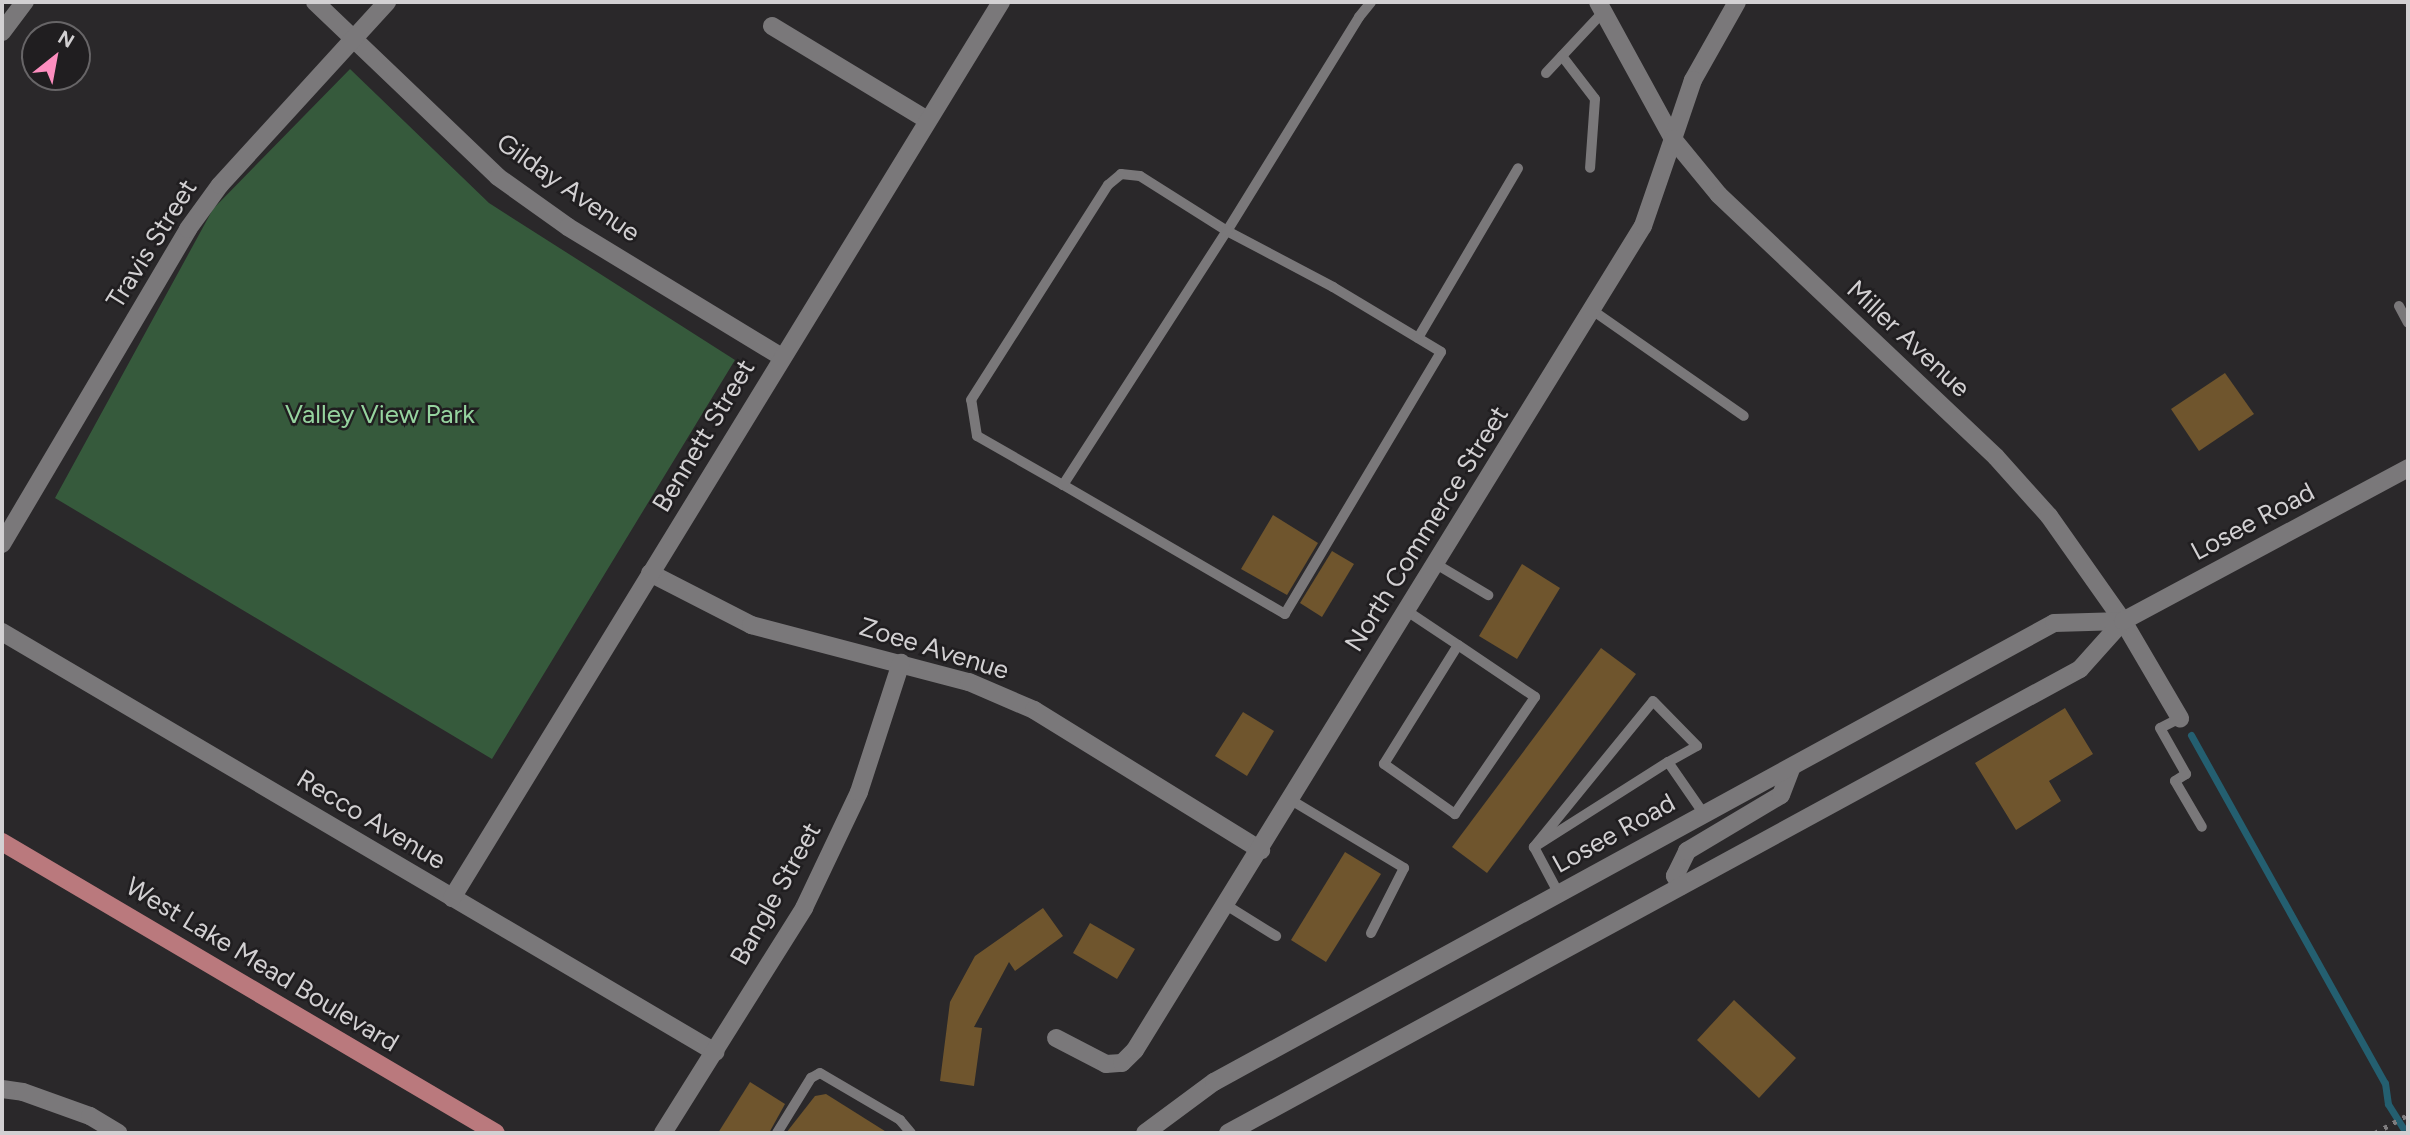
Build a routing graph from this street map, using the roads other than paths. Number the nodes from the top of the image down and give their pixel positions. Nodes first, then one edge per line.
1 (25, 2) edge
2 (315, 2) edge
3 (387, 2) edge
4 (1001, 2) edge
5 (1371, 2) edge
6 (1737, 2) edge
7 (1600, 7) edge
8 (772, 26) dead end
9 (2, 32) edge
10 (354, 38) junction
11 (1562, 56) junction
12 (1546, 74) dead end
13 (928, 120) junction
14 (1673, 139) junction
15 (1518, 167) dead end
16 (1590, 168) dead end
17 (1227, 231) junction
18 (2399, 306) dead end
19 (1592, 310) junction
20 (2408, 323) edge
21 (1418, 338) junction
22 (782, 357) junction
23 (1744, 416) dead end
24 (2408, 468) edge
25 (1063, 485) junction
26 (2, 544) edge
27 (1436, 564) junction
28 (650, 573) junction
29 (1488, 595) dead end
30 (1407, 611) junction
31 (2123, 621) junction
32 (2, 632) edge
33 (1458, 645) junction
34 (901, 663) junction
35 (2180, 718) joint
36 (1668, 762) junction
37 (1792, 767) junction
38 (1291, 800) junction
39 (1704, 814) junction
40 (2202, 827) dead end
41 (2, 842) edge
42 (1534, 847) junction
43 (1261, 850) junction
44 (1681, 886) junction
45 (1559, 894) junction
46 (452, 898) junction
47 (1226, 905) junction
48 (1371, 933) dead end
49 (1276, 936) dead end
50 (1056, 1038) dead end
51 (715, 1052) junction
52 (2, 1089) edge
53 (118, 1133) edge
54 (496, 1133) edge
55 (663, 1133) edge
56 (777, 1133) edge
57 (911, 1133) edge
58 (1145, 1133) edge
59 (1228, 1133) edge

1 - 9 street
2 - 10 street, Gilday Avenue
3 - 10 street, Travis Street
4 - 13 street, Bennett Street
5 - 17 lane
6 - 14 street, North Commerce Street
7 - 11 lane
7 - 14 street, Miller Avenue
8 - 13 street
10 - 22 street, Gilday Avenue
10 - 26 street, Travis Street
11 - 12 lane
11 - 16 lane
13 - 22 street, Bennett Street
14 - 19 street, North Commerce Street
14 - 31 street, Miller Avenue
15 - 21 lane
17 - 21 lane
17 - 25 lane
17 - 25 lane
18 - 20 lane
19 - 23 lane
19 - 27 street, North Commerce Street
21 - 25 lane
22 - 28 street, Bennett Street
24 - 31 street, Losee Road
27 - 29 lane
27 - 30 street, North Commerce Street
28 - 34 street, Zoee Avenue
28 - 46 street, Bennett Street
30 - 33 lane
30 - 38 street, North Commerce Street
31 - 35 street, Miller Avenue
31 - 37 street, Losee Road
31 - 44 street, Losee Road
32 - 46 street, Recco Avenue
33 - 33 lane
34 - 43 street, Zoee Avenue
34 - 51 street, Bangle Street
35 - 40 lane
36 - 39 lane
36 - 42 lane
36 - 42 lane
37 - 39 street, Losee Road
37 - 44 street
38 - 43 street, North Commerce Street
38 - 48 lane
39 - 45 street, Losee Road
41 - 54 main road, West Lake Mead Boulevard
42 - 45 lane
43 - 47 street, North Commerce Street
44 - 59 street, Losee Road
45 - 58 street, Losee Road
46 - 51 street, Recco Avenue
47 - 49 lane
47 - 50 street, North Commerce Street
51 - 55 street, Bangle Street
52 - 53 street
56 - 57 lane

